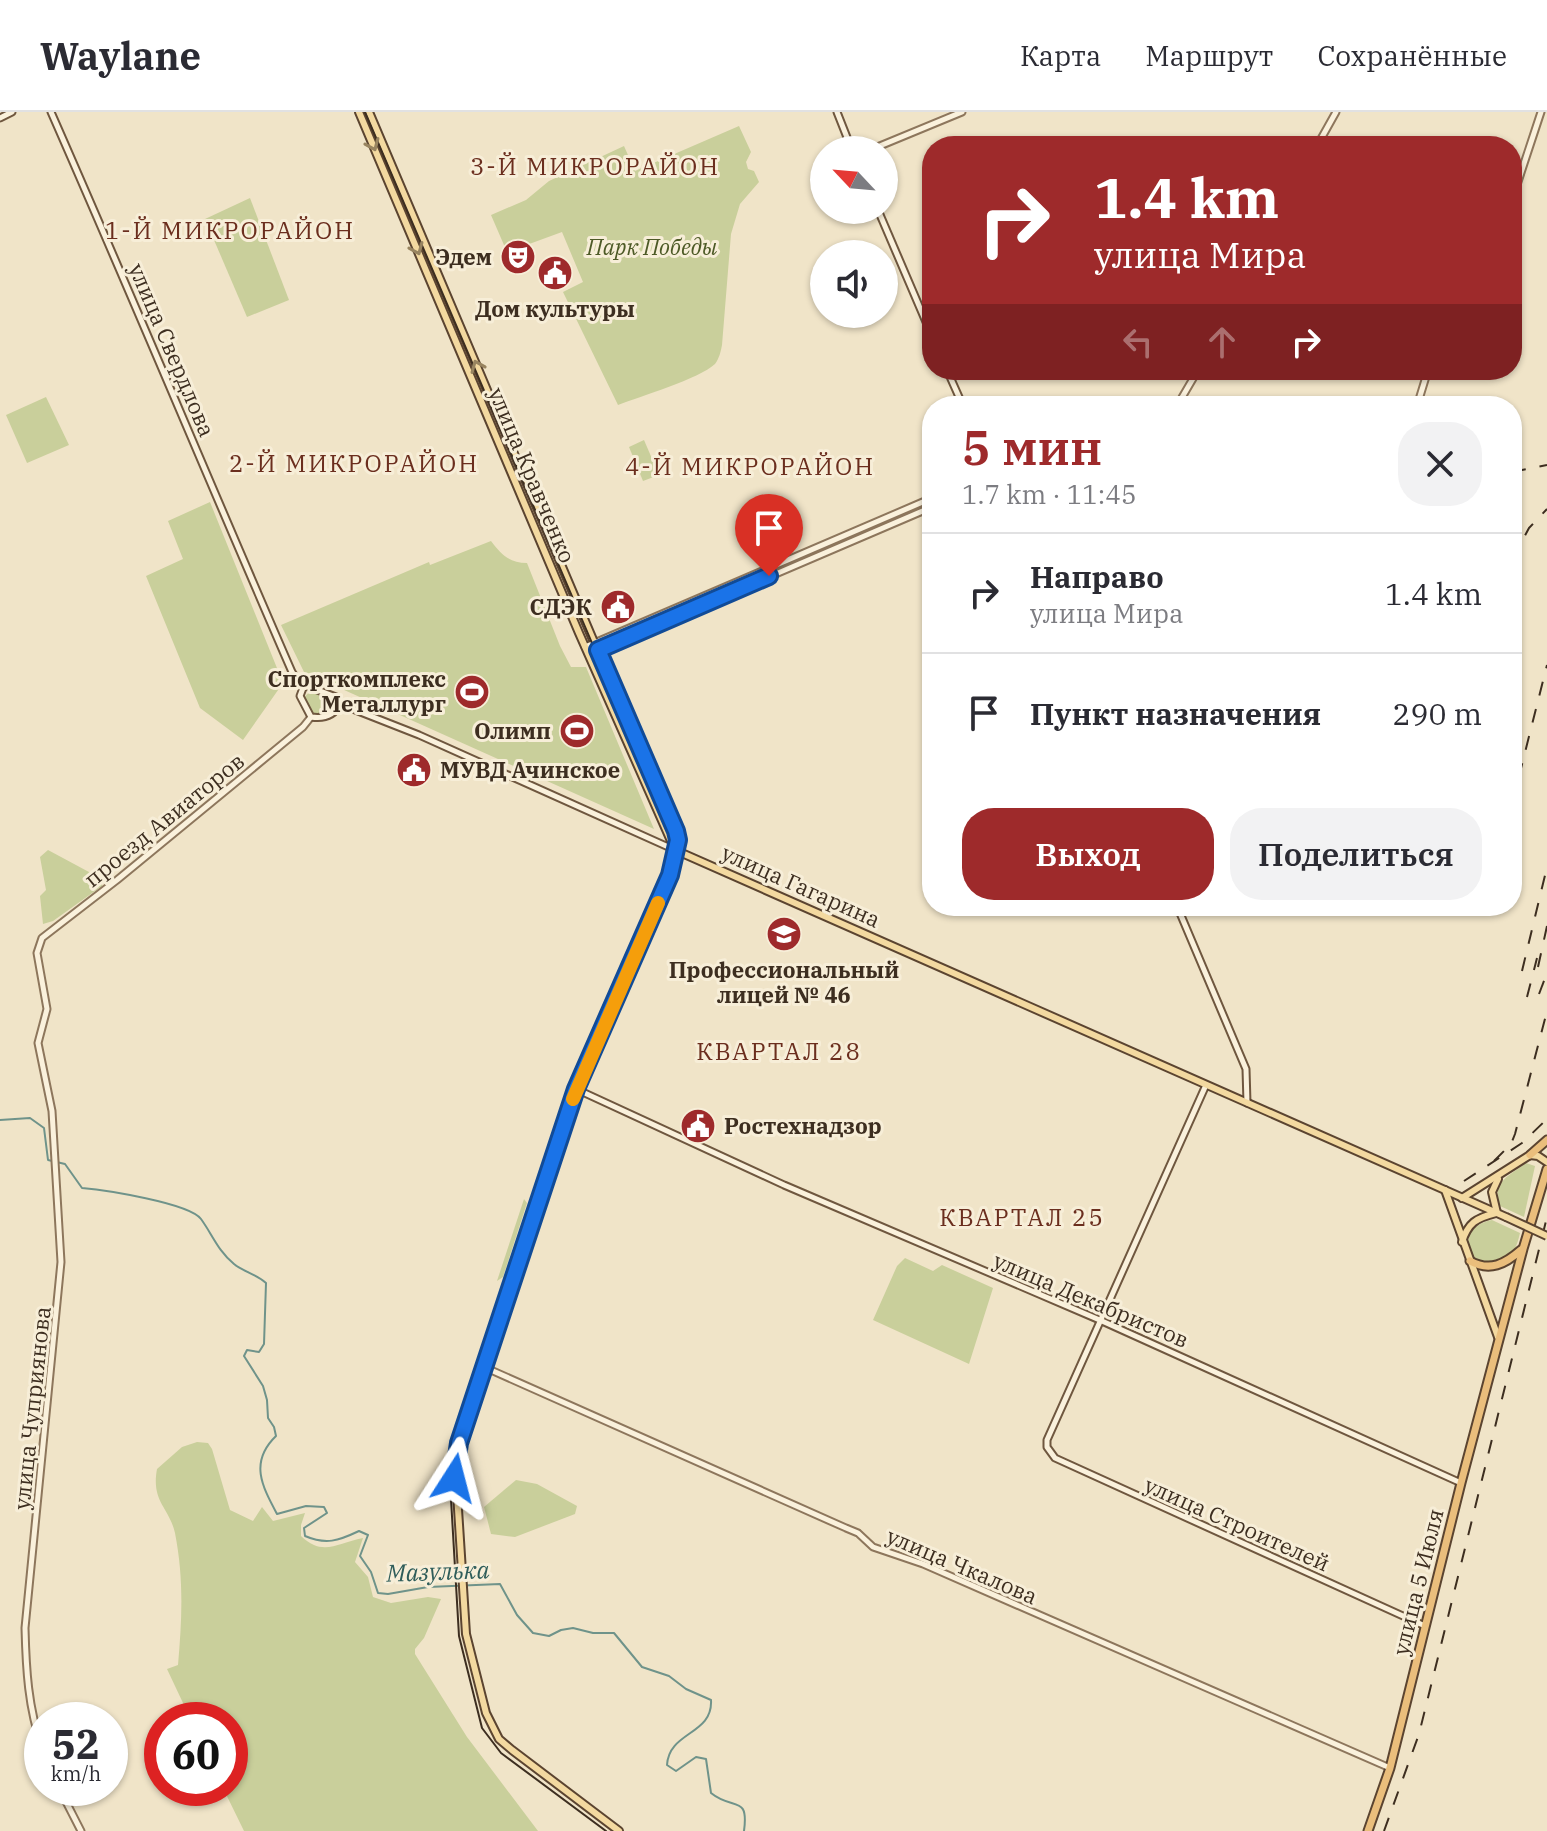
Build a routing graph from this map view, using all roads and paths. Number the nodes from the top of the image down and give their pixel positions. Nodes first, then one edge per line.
1 (12, 112) edge
2 (51, 112) edge
3 (359, 112) edge
4 (369, 112) edge
5 (837, 112) edge
6 (962, 112) edge
7 (1336, 112) edge
8 (1541, 112) edge
9 (0, 118) edge
10 (846, 136) edge
11 (1323, 136) edge
12 (898, 138) edge
13 (1522, 170) edge
14 (884, 224) edge
15 (922, 313) edge
16 (922, 502) edge
17 (922, 511) edge
18 (887, 517) junction
19 (890, 525) junction
20 (797, 556) junction
21 (801, 562) junction
22 (596, 646) junction
23 (587, 650) junction
24 (303, 688) junction
25 (340, 704) junction
26 (311, 717) junction
27 (675, 850) junction
28 (1181, 916) edge
29 (37, 948) joint
30 (1206, 1085) junction
31 (576, 1089) junction
32 (1247, 1103) junction
33 (1547, 1140) edge
34 (1530, 1155) junction
35 (1547, 1162) edge
36 (1547, 1169) edge
37 (1503, 1173) junction
38 (1445, 1190) junction
39 (1462, 1198) junction
40 (1497, 1213) junction
41 (1547, 1236) edge
42 (1462, 1242) junction
43 (1523, 1249) junction
44 (1470, 1261) junction
45 (1102, 1321) junction
46 (1499, 1324) junction
47 (484, 1367) junction
48 (1461, 1483) junction
49 (1425, 1626) junction
50 (30, 1702) edge
51 (1390, 1768) junction
52 (68, 1806) edge
53 (81, 1831) edge
54 (619, 1831) edge
55 (1368, 1831) edge

1 - 9 main road
2 - 24 main road, улица Свердлова
3 -> 23 main road, улица Кравченко
22 -> 4 main road, улица Кравченко
5 - 10 main road
6 - 12 main road
7 - 11 main road
8 - 13 main road
14 - 15 main road
16 - 18 main road
17 - 19 main road
18 - 19 main road
18 - 20 main road
19 - 21 main road
20 - 21 main road
20 - 22 main road
21 - 22 main road
22 - 23 main road
22 - 27 main road, улица Кравченко
23 - 27 main road, улица Кравченко
24 - 25 main road, улица Гагарина
24 - 26 main road, улица Свердлова
25 - 26 main road, проезд Авиаторов
25 - 27 main road, улица Гагарина
26 - 29 main road, проезд Авиаторов
27 - 30 main road, улица Гагарина
27 - 31 main road, улица Кравченко
28 - 32 main road
29 - 50 main road, улица Чуприянова
30 - 32 main road, улица Гагарина
30 - 45 main road
31 - 45 main road, улица Декабристов
31 - 47 main road, улица Кравченко
32 - 38 main road, улица Гагарина
33 - 34 highway
34 - 35 main road
34 - 37 main road
36 - 43 highway
37 - 39 main road
37 - 40 main road
38 - 39 main road, улица Гагарина
38 - 42 main road
39 - 40 main road, улица Гагарина
40 - 41 main road, улица Гагарина, bridge
40 - 42 main road
42 - 44 main road
43 - 44 highway
43 - 46 highway
44 - 46 main road
45 - 48 main road, улица Декабристов
45 - 49 main road, улица Строителей
46 - 48 highway, улица 5 Июля
47 - 51 main road, улица Чкалова
47 - 54 main road, улица Кравченко
48 - 49 highway, улица 5 Июля
49 - 51 highway, улица 5 Июля
51 - 55 highway, улица 5 Июля
52 - 53 main road

